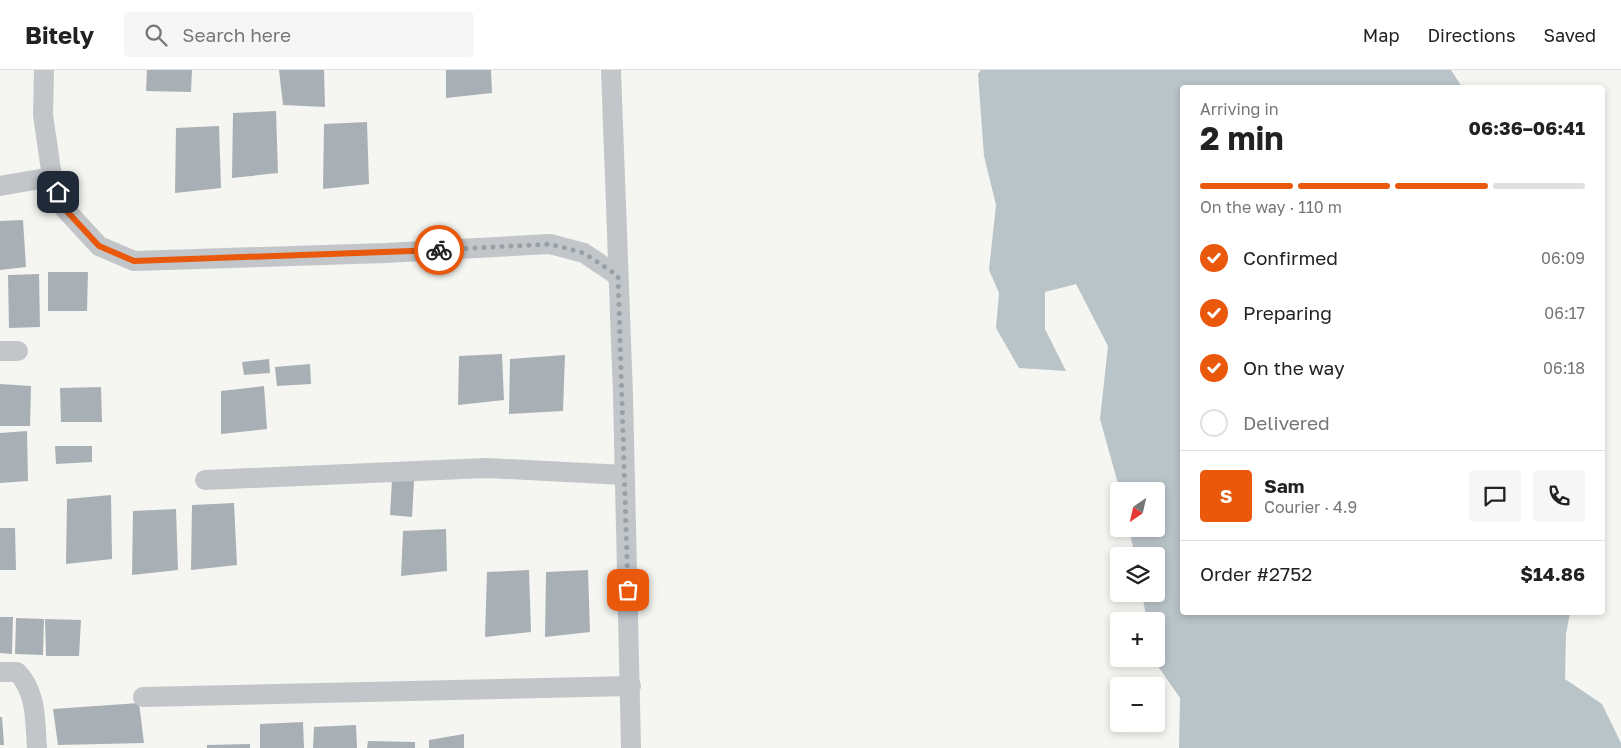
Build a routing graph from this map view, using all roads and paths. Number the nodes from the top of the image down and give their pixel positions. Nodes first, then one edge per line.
1 (44, 70) edge
2 (611, 70) edge
3 (52, 177) junction
4 (0, 186) edge
5 (618, 276) junction
6 (625, 475) junction
7 (205, 480) dead end
8 (0, 672) edge
9 (631, 686) junction
10 (143, 697) dead end
11 (37, 748) edge
12 (631, 748) edge

1 - 3 street
2 - 5 street
3 - 4 street
3 - 5 street
5 - 6 street
6 - 7 street
6 - 9 street
8 - 11 street
9 - 10 street
9 - 12 street

